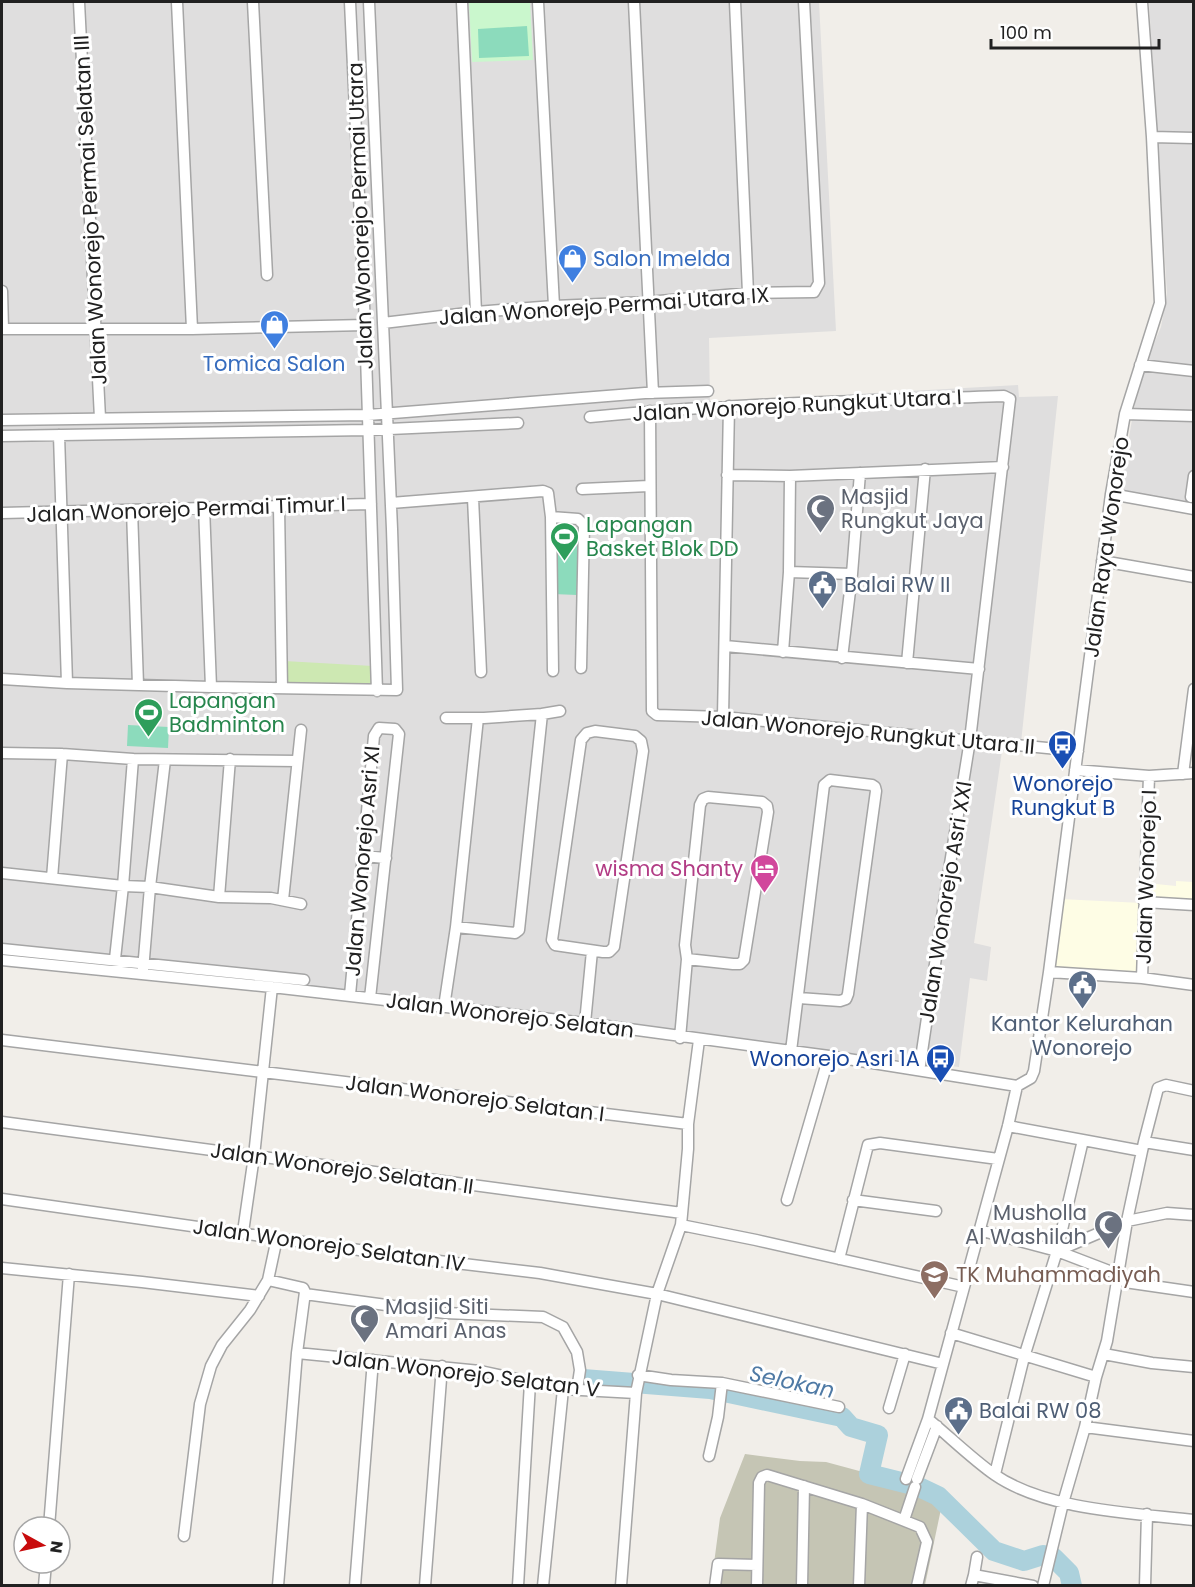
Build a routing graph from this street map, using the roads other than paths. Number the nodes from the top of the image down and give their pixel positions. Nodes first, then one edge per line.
1 (79, 2) edge
2 (177, 2) edge
3 (253, 2) edge
4 (350, 2) edge
5 (369, 2) edge
6 (462, 2) edge
7 (538, 2) edge
8 (634, 2) edge
9 (735, 2) edge
10 (804, 2) edge
11 (1142, 2) edge
12 (1152, 137) junction
13 (1194, 138) edge
14 (267, 275) dead end
15 (2, 291) edge
16 (748, 293) junction
17 (648, 302) junction
18 (554, 306) junction
19 (476, 312) junction
20 (383, 323) junction
21 (365, 325) junction
22 (2, 329) edge
23 (96, 329) junction
24 (192, 329) junction
25 (1140, 365) junction
26 (1194, 371) edge
27 (653, 389) junction
28 (708, 391) dead end
29 (1005, 396) joint
30 (729, 406) junction
31 (650, 411) junction
32 (1125, 414) junction
33 (386, 415) junction
34 (368, 416) junction
35 (1194, 416) edge
36 (590, 417) dead end
37 (100, 418) junction
38 (2, 420) edge
39 (518, 423) dead end
40 (387, 428) junction
41 (368, 430) junction
42 (59, 435) junction
43 (2, 436) edge
44 (1003, 467) junction
45 (925, 469) junction
46 (860, 473) junction
47 (726, 476) junction
48 (790, 476) junction
49 (1194, 476) edge
50 (649, 486) junction
51 (582, 489) dead end
52 (1111, 494) junction
53 (1191, 497) dead end
54 (473, 498) junction
55 (391, 503) junction
56 (371, 504) junction
57 (204, 507) junction
58 (279, 507) junction
59 (1194, 509) edge
60 (132, 510) junction
61 (2, 513) edge
62 (61, 513) junction
63 (551, 517) junction
64 (1102, 561) junction
65 (789, 572) junction
66 (852, 573) junction
67 (1194, 577) edge
68 (725, 646) junction
69 (783, 652) junction
70 (842, 658) junction
71 (907, 663) junction
72 (581, 668) dead end
73 (979, 669) junction
74 (553, 671) dead end
75 (481, 672) dead end
76 (2, 679) edge
77 (67, 683) junction
78 (138, 685) junction
79 (211, 687) junction
80 (282, 688) junction
81 (1194, 689) edge
82 (377, 691) junction
83 (560, 711) dead end
84 (542, 714) junction
85 (723, 717) junction
86 (446, 718) dead end
87 (478, 718) junction
88 (301, 730) dead end
89 (970, 740) junction
90 (1078, 751) junction
91 (2, 753) edge
92 (62, 754) junction
93 (133, 759) junction
94 (230, 759) junction
95 (165, 760) junction
96 (297, 761) junction
97 (1076, 770) junction
98 (1188, 773) edge
99 (1149, 776) junction
100 (363, 856) junction
101 (386, 858) junction
102 (2, 873) edge
103 (52, 878) junction
104 (123, 886) junction
105 (150, 887) junction
106 (219, 897) junction
107 (283, 900) junction
108 (1144, 902) junction
109 (301, 904) dead end
110 (1194, 905) edge
111 (456, 927) junction
112 (2, 949) edge
113 (592, 951) junction
114 (687, 959) junction
115 (2, 960) edge
116 (114, 966) junction
117 (143, 969) junction
118 (1049, 972) junction
119 (1142, 978) junction
120 (304, 980) dead end
121 (1194, 985) edge
122 (272, 987) junction
123 (350, 995) junction
124 (370, 998) junction
125 (798, 998) junction
126 (444, 1007) junction
127 (585, 1023) junction
128 (680, 1038) junction
129 (2, 1040) edge
130 (699, 1040) junction
131 (791, 1051) junction
132 (829, 1056) junction
133 (920, 1065) dead end
134 (262, 1072) junction
135 (1017, 1086) junction
136 (1194, 1091) edge
137 (2, 1122) edge
138 (688, 1124) junction
139 (1008, 1126) junction
140 (1083, 1140) junction
141 (1143, 1146) junction
142 (1194, 1150) edge
143 (254, 1156) junction
144 (998, 1159) junction
145 (2, 1199) edge
146 (787, 1200) dead end
147 (854, 1200) junction
148 (936, 1211) dead end
149 (682, 1213) junction
150 (1194, 1215) edge
151 (1127, 1221) junction
152 (681, 1225) junction
153 (979, 1230) junction
154 (243, 1232) junction
155 (277, 1238) junction
156 (1057, 1251) junction
157 (839, 1259) junction
158 (2, 1268) edge
159 (69, 1274) junction
160 (1117, 1274) junction
161 (268, 1280) junction
162 (964, 1287) junction
163 (1194, 1292) edge
164 (657, 1294) junction
165 (259, 1296) junction
166 (305, 1298) junction
167 (951, 1334) junction
168 (297, 1353) junction
169 (905, 1354) junction
170 (1104, 1354) junction
171 (1024, 1357) junction
172 (373, 1360) junction
173 (943, 1364) junction
174 (442, 1366) junction
175 (1194, 1367) edge
176 (1096, 1377) junction
177 (530, 1383) junction
178 (637, 1384) junction
179 (563, 1389) junction
180 (577, 1390) junction
181 (722, 1390) junction
182 (839, 1407) dead end
183 (889, 1408) dead end
184 (933, 1423) junction
185 (1085, 1427) junction
186 (1194, 1441) edge
187 (709, 1456) dead end
188 (995, 1474) junction
189 (804, 1486) junction
190 (1063, 1503) junction
191 (862, 1504) junction
192 (1147, 1514) junction
193 (50, 1515) edge
194 (904, 1520) junction
195 (1194, 1520) edge
196 (184, 1536) dead end
197 (977, 1557) dead end
198 (757, 1565) junction
199 (972, 1580) edge
200 (278, 1586) edge
201 (355, 1586) edge
202 (425, 1586) edge
203 (518, 1586) edge
204 (543, 1586) edge
205 (621, 1586) edge
206 (715, 1586) edge
207 (756, 1586) edge
208 (802, 1586) edge
209 (859, 1586) edge
210 (917, 1586) edge
211 (1033, 1586) edge
212 (1043, 1586) edge
213 (1145, 1586) edge

1 - 23 street, Jalan Wonorejo Permai Selatan III
2 - 24 street
3 - 14 street
4 - 21 street, Jalan Wonorejo Permai Utara
5 - 20 street, Jalan Wonorejo Permai Utara
6 - 19 street
7 - 18 street
8 - 17 street
9 - 16 street
10 - 16 street, Jalan Wonorejo Permai Utara IX
11 - 12 street, Jalan Raya Wonorejo
12 - 13 street
12 - 25 street, Jalan Raya Wonorejo
15 - 22 street
16 - 17 street, Jalan Wonorejo Permai Utara IX
17 - 18 street, Jalan Wonorejo Permai Utara IX
17 - 27 street
18 - 19 street, Jalan Wonorejo Permai Utara IX
19 - 20 street, Jalan Wonorejo Permai Utara IX
20 - 33 street, Jalan Wonorejo Permai Utara
21 - 24 street
21 - 34 street, Jalan Wonorejo Permai Utara
22 - 23 street
23 - 24 street
23 - 37 street, Jalan Wonorejo Permai Selatan III
25 - 26 street
25 - 32 street, Jalan Raya Wonorejo
27 - 28 street
27 - 33 street
29 - 30 street, Jalan Wonorejo Rungkut Utara I
29 - 44 street, Jalan Wonorejo Asri XXI
30 - 31 street, Jalan Wonorejo Rungkut Utara I
30 - 47 street
31 - 36 street, Jalan Wonorejo Rungkut Utara I
31 - 50 street
32 - 35 street
32 - 52 street, Jalan Raya Wonorejo
33 - 34 street
33 - 40 street, Jalan Wonorejo Permai Utara
34 - 37 street
34 - 41 street, Jalan Wonorejo Permai Utara
37 - 38 street
39 - 40 street
40 - 41 street
40 - 55 street, Jalan Wonorejo Permai Utara
41 - 42 street
41 - 56 street, Jalan Wonorejo Permai Utara
42 - 43 street
42 - 62 street
44 - 45 street
44 - 73 street, Jalan Wonorejo Asri XXI
45 - 46 street
45 - 71 street
46 - 48 street
46 - 66 street
47 - 48 street
47 - 68 street
48 - 65 street
49 - 53 street
50 - 51 street
50 - 85 street, Jalan Wonorejo Rungkut Utara II
52 - 59 street
52 - 64 street, Jalan Raya Wonorejo
54 - 55 street
54 - 63 street
54 - 75 street
55 - 82 street, Jalan Wonorejo Permai Utara
56 - 58 street, Jalan Wonorejo Permai Timur I
56 - 82 street, Jalan Wonorejo Permai Utara
57 - 58 street, Jalan Wonorejo Permai Timur I
57 - 60 street, Jalan Wonorejo Permai Timur I
57 - 79 street
58 - 80 street
60 - 62 street, Jalan Wonorejo Permai Timur I
60 - 78 street
61 - 62 street, Jalan Wonorejo Permai Timur I
62 - 77 street
63 - 72 street
63 - 74 street
64 - 67 street
64 - 90 street, Jalan Raya Wonorejo
65 - 66 street
65 - 69 street
66 - 70 street
68 - 69 street
68 - 85 street
69 - 70 street
70 - 71 street
71 - 73 street
73 - 89 street, Jalan Wonorejo Asri XXI
76 - 77 street
77 - 78 street
78 - 79 street
79 - 80 street
80 - 82 street
81 - 98 street
83 - 84 street
84 - 87 street
84 - 111 street
85 - 89 street, Jalan Wonorejo Rungkut Utara II
86 - 87 street
87 - 111 street
88 - 96 street
89 - 90 street, Jalan Wonorejo Rungkut Utara II
89 - 133 street, Jalan Wonorejo Asri XXI
90 - 97 street, Jalan Raya Wonorejo
91 - 92 street
92 - 93 street
92 - 103 street
93 - 95 street
93 - 104 street
94 - 95 street
94 - 96 street
94 - 106 street
95 - 105 street
96 - 107 street
97 - 99 street
97 - 118 street, Jalan Raya Wonorejo
98 - 99 street
99 - 108 street, Jalan Wonorejo I
100 - 101 street
100 - 101 street, Jalan Wonorejo Asri XI
100 - 123 street, Jalan Wonorejo Asri XI
101 - 124 street, Jalan Wonorejo Asri XI
102 - 103 street
103 - 104 street
104 - 105 street
104 - 116 street
105 - 106 street
105 - 117 street
106 - 107 street
107 - 109 street
108 - 110 street
108 - 119 street, Jalan Wonorejo I
111 - 126 street
112 - 116 street
113 - 113 street
113 - 127 street
114 - 114 street
114 - 128 street
115 - 116 street, Jalan Wonorejo Selatan
116 - 117 street, Jalan Wonorejo Selatan
117 - 120 street
117 - 122 street, Jalan Wonorejo Selatan
118 - 119 street
118 - 135 street, Jalan Raya Wonorejo
119 - 121 street
122 - 123 street, Jalan Wonorejo Selatan
122 - 134 street
123 - 124 street, Jalan Wonorejo Selatan
124 - 126 street, Jalan Wonorejo Selatan
125 - 125 street
125 - 131 street
126 - 127 street, Jalan Wonorejo Selatan
127 - 128 street, Jalan Wonorejo Selatan
128 - 130 street, Jalan Wonorejo Selatan
129 - 134 street, Jalan Wonorejo Selatan I
130 - 131 street, Jalan Wonorejo Selatan
130 - 138 street
131 - 132 street, Jalan Wonorejo Selatan
132 - 135 street, Jalan Wonorejo Selatan
132 - 146 street
134 - 138 street, Jalan Wonorejo Selatan I
134 - 143 street
135 - 139 street
136 - 141 street
137 - 143 street, Jalan Wonorejo Selatan II
138 - 149 street
139 - 140 street
139 - 144 street
140 - 141 street
140 - 156 street
141 - 142 street
141 - 151 street
143 - 149 street, Jalan Wonorejo Selatan II
143 - 154 street
144 - 147 street
144 - 153 street
145 - 154 street, Jalan Wonorejo Selatan IV
147 - 148 street
147 - 157 street
149 - 152 street
150 - 151 street
151 - 156 street
151 - 160 street
152 - 157 street
152 - 164 street
153 - 156 street
153 - 162 street
154 - 155 street, Jalan Wonorejo Selatan IV
155 - 161 street
155 - 164 street, Jalan Wonorejo Selatan IV
156 - 160 street
156 - 171 street
157 - 162 street
158 - 159 street
159 - 165 street
159 - 193 street
160 - 163 street
160 - 170 street
161 - 165 street
161 - 166 street
162 - 167 street
164 - 169 street, Jalan Wonorejo Selatan IV
164 - 178 street
165 - 196 street
166 - 168 street
166 - 180 street
167 - 171 street
167 - 173 street
168 - 172 street, Jalan Wonorejo Selatan V
168 - 200 street
169 - 173 street, Jalan Wonorejo Selatan IV
169 - 183 street
170 - 175 street
170 - 176 street
171 - 176 street
171 - 188 street
172 - 174 street, Jalan Wonorejo Selatan V
172 - 201 street
173 - 184 street
174 - 177 street, Jalan Wonorejo Selatan V
174 - 202 street
176 - 185 street
177 - 179 street, Jalan Wonorejo Selatan V
177 - 203 street
178 - 180 street, Jalan Wonorejo Selatan V
178 - 181 street, Jalan Wonorejo Selatan V
178 - 205 street
179 - 180 street, Jalan Wonorejo Selatan V
179 - 204 street
181 - 182 street, Jalan Wonorejo Selatan V
181 - 187 street
184 - 188 street
184 - 194 street
185 - 186 street
185 - 190 street
188 - 190 street
189 - 191 street
189 - 198 street
189 - 208 street
190 - 192 street
190 - 212 street
191 - 194 street
191 - 209 street
192 - 195 street
192 - 213 street
194 - 210 street
197 - 199 street
198 - 206 street
198 - 207 street
199 - 211 street

